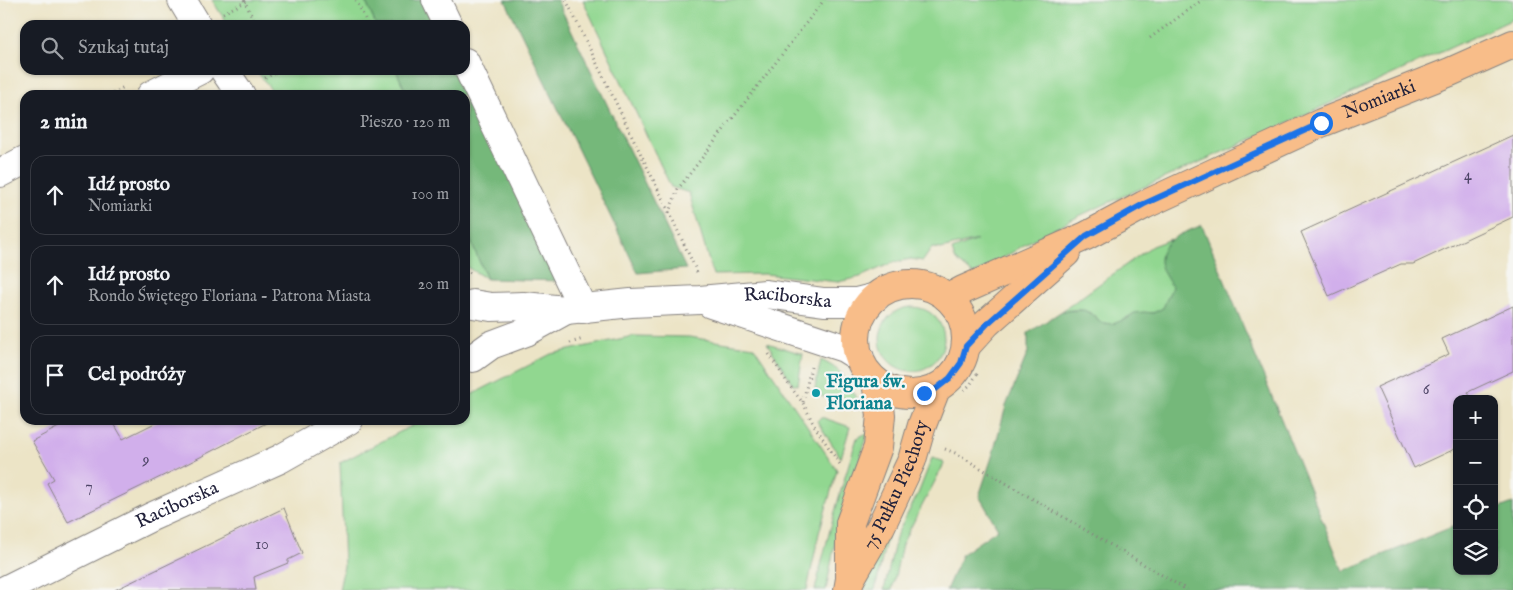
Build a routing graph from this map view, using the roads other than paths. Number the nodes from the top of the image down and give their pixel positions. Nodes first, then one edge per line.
1 (182, 0) edge
2 (436, 0) edge
3 (206, 20) edge
4 (446, 20) edge
5 (1513, 44) edge
6 (470, 73) edge
7 (190, 75) edge
8 (231, 75) edge
9 (250, 88) edge
10 (161, 90) edge
11 (20, 163) edge
12 (0, 173) edge
13 (1086, 236) junction
14 (700, 289) junction
15 (876, 297) junction
16 (948, 298) junction
17 (470, 300) edge
18 (470, 301) edge
19 (574, 310) junction
20 (966, 346) junction
21 (860, 358) junction
22 (470, 360) edge
23 (470, 360) edge
24 (876, 382) junction
25 (936, 389) junction
26 (341, 425) edge
27 (849, 585) edge
28 (4, 590) edge

1 - 3 street
2 - 4 street
5 - 13 main road, Nomiarki
6 - 19 street
7 - 10 street
8 - 9 street
11 - 12 street
13 - 16 main road, Nomiarki
13 - 20 main road, Nomiarki
14 - 15 street, Raciborska
14 - 19 street, Raciborska
14 - 21 street, Raciborska
15 - 16 main road
15 - 21 main road
16 - 20 main road
17 - 19 street, Raciborska
18 - 23 street
19 - 22 street, Raciborska
20 - 25 main road
21 - 24 main road
24 - 25 main road
24 - 27 main road, 75 Pułku Piechoty
25 - 27 main road, 75 Pułku Piechoty
26 - 28 street, Raciborska

